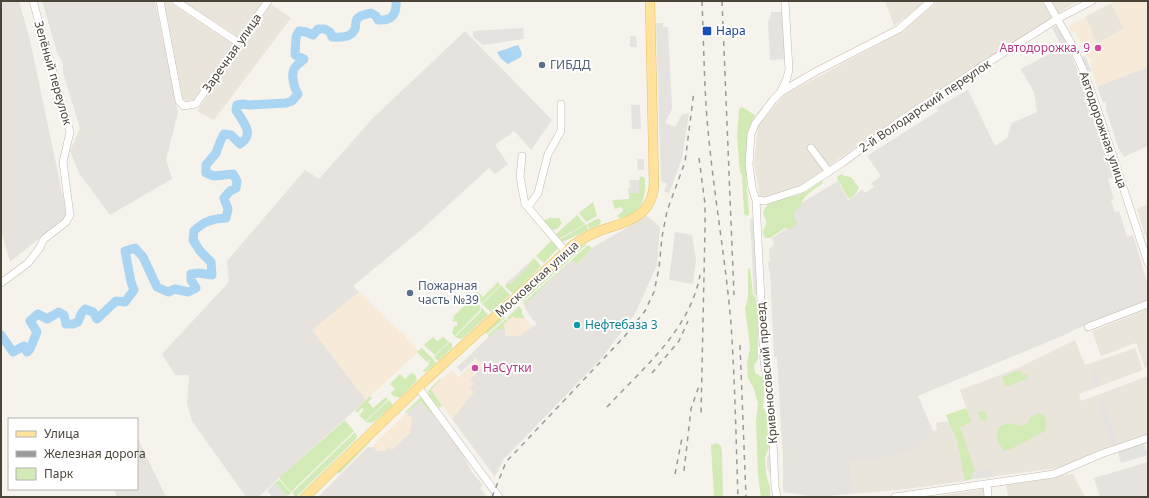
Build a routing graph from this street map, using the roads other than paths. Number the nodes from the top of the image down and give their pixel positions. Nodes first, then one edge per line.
1 (33, 1) edge
2 (160, 1) edge
3 (176, 1) edge
4 (267, 1) edge
5 (650, 1) edge
6 (788, 1) edge
7 (931, 1) edge
8 (1047, 1) edge
9 (1092, 1) edge
10 (1057, 19) junction
11 (239, 43) junction
12 (781, 92) junction
13 (561, 104) dead end
14 (811, 148) dead end
15 (522, 156) dead end
16 (829, 172) junction
17 (756, 200) junction
18 (528, 207) junction
19 (566, 252) junction
20 (1148, 263) edge
21 (1, 283) edge
22 (1148, 304) edge
23 (1088, 327) dead end
24 (418, 387) junction
25 (1148, 438) edge
26 (987, 484) junction
27 (306, 497) edge
28 (499, 497) edge
29 (778, 497) edge
30 (895, 497) edge
31 (988, 497) edge

1 - 21 street, Зелёный переулок
2 - 11 street, Заречная улица
3 - 11 street
4 - 11 street, Заречная улица
5 - 19 main road, Московская улица
6 - 12 street
7 - 12 street
8 - 10 street, Автодорожная улица
9 - 10 street, 2-й Володарский переулок
10 - 16 street, 2-й Володарский переулок
10 - 20 street, Автодорожная улица
12 - 17 street, Кривоносовский проезд
13 - 18 street
14 - 16 street
15 - 18 street
16 - 17 street, 2-й Володарский переулок
17 - 29 street, Кривоносовский проезд
18 - 19 street
19 - 24 main road, Московская улица
22 - 23 street
24 - 27 main road, Московская улица
24 - 28 street
25 - 26 street
26 - 30 street
26 - 31 street

